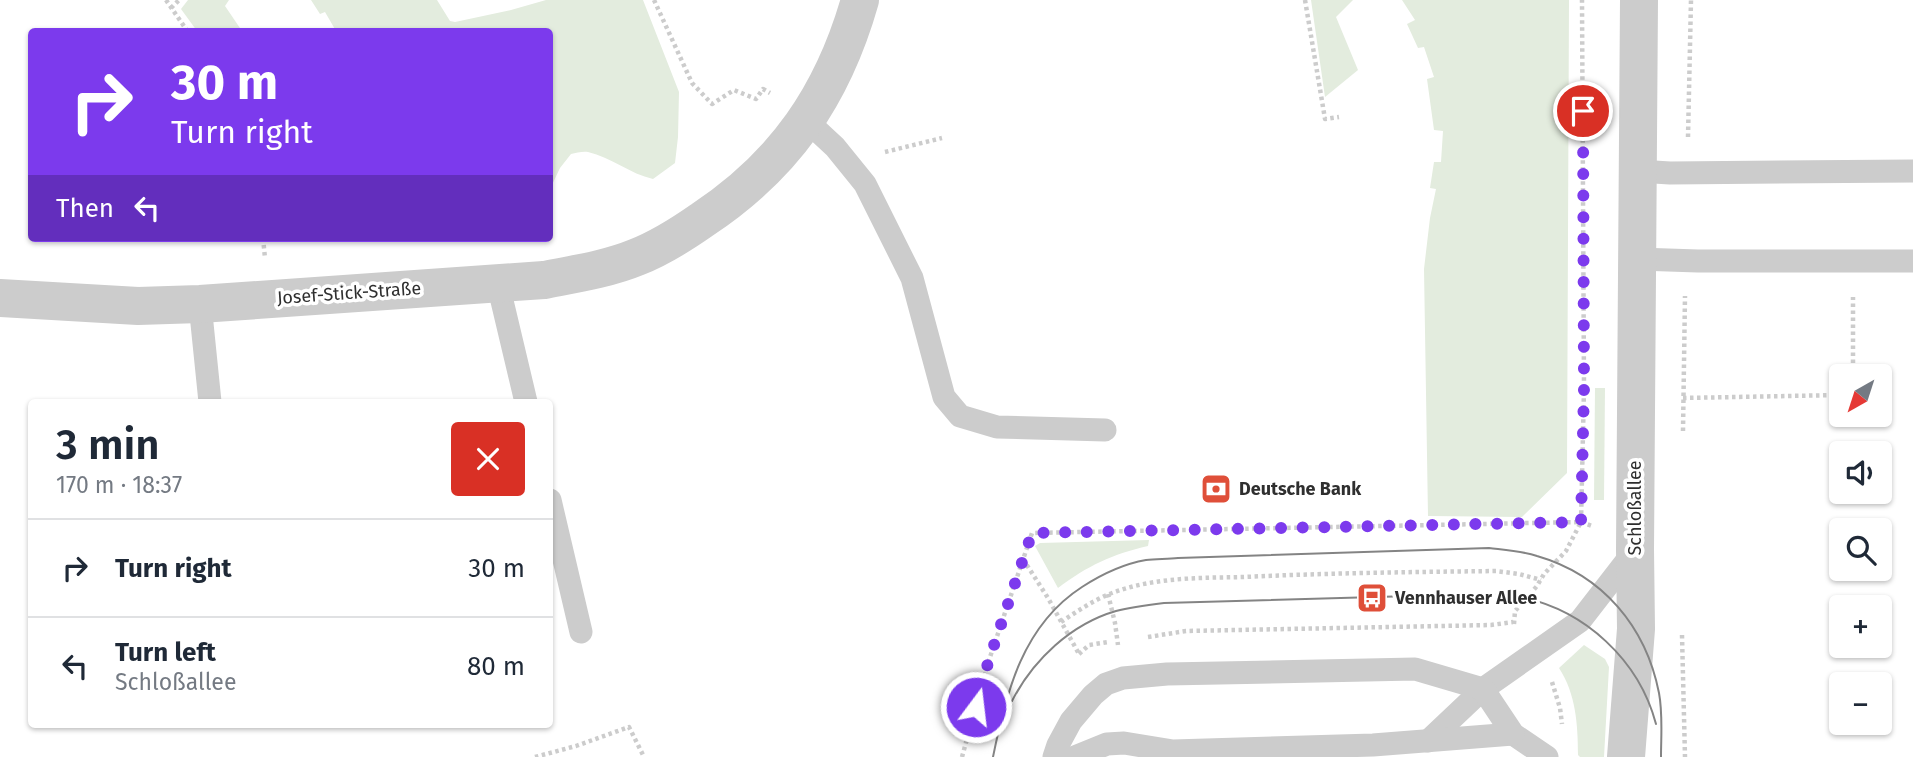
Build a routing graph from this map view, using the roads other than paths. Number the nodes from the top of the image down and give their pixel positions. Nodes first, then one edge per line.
1 (860, 0) edge
2 (1639, 0) edge
3 (807, 121) junction
4 (1638, 171) junction
5 (1913, 171) edge
6 (1638, 259) junction
7 (1913, 261) edge
8 (498, 284) junction
9 (0, 298) edge
10 (200, 304) junction
11 (210, 399) edge
12 (525, 399) edge
13 (1105, 430) dead end
14 (553, 513) edge
15 (1635, 550) junction
16 (581, 632) dead end
17 (1483, 689) junction
18 (1428, 741) junction
19 (1513, 746) edge
20 (1054, 757) edge
21 (1075, 757) edge
22 (1547, 757) edge
23 (1626, 757) edge

1 - 3 street, Josef-Stick-Straße
2 - 4 street, Schloßallee
3 - 8 street, Josef-Stick-Straße
3 - 13 lane
4 - 5 lane
4 - 6 street, Schloßallee
6 - 7 lane
6 - 15 street, Schloßallee
8 - 10 street, Josef-Stick-Straße
8 - 12 lane
9 - 10 street, Josef-Stick-Straße
10 - 11 lane
14 - 16 lane
15 - 17 lane
15 - 23 street, Schloßallee
17 - 18 lane
17 - 19 lane
17 - 20 lane
18 - 19 lane
18 - 21 lane
19 - 22 lane

